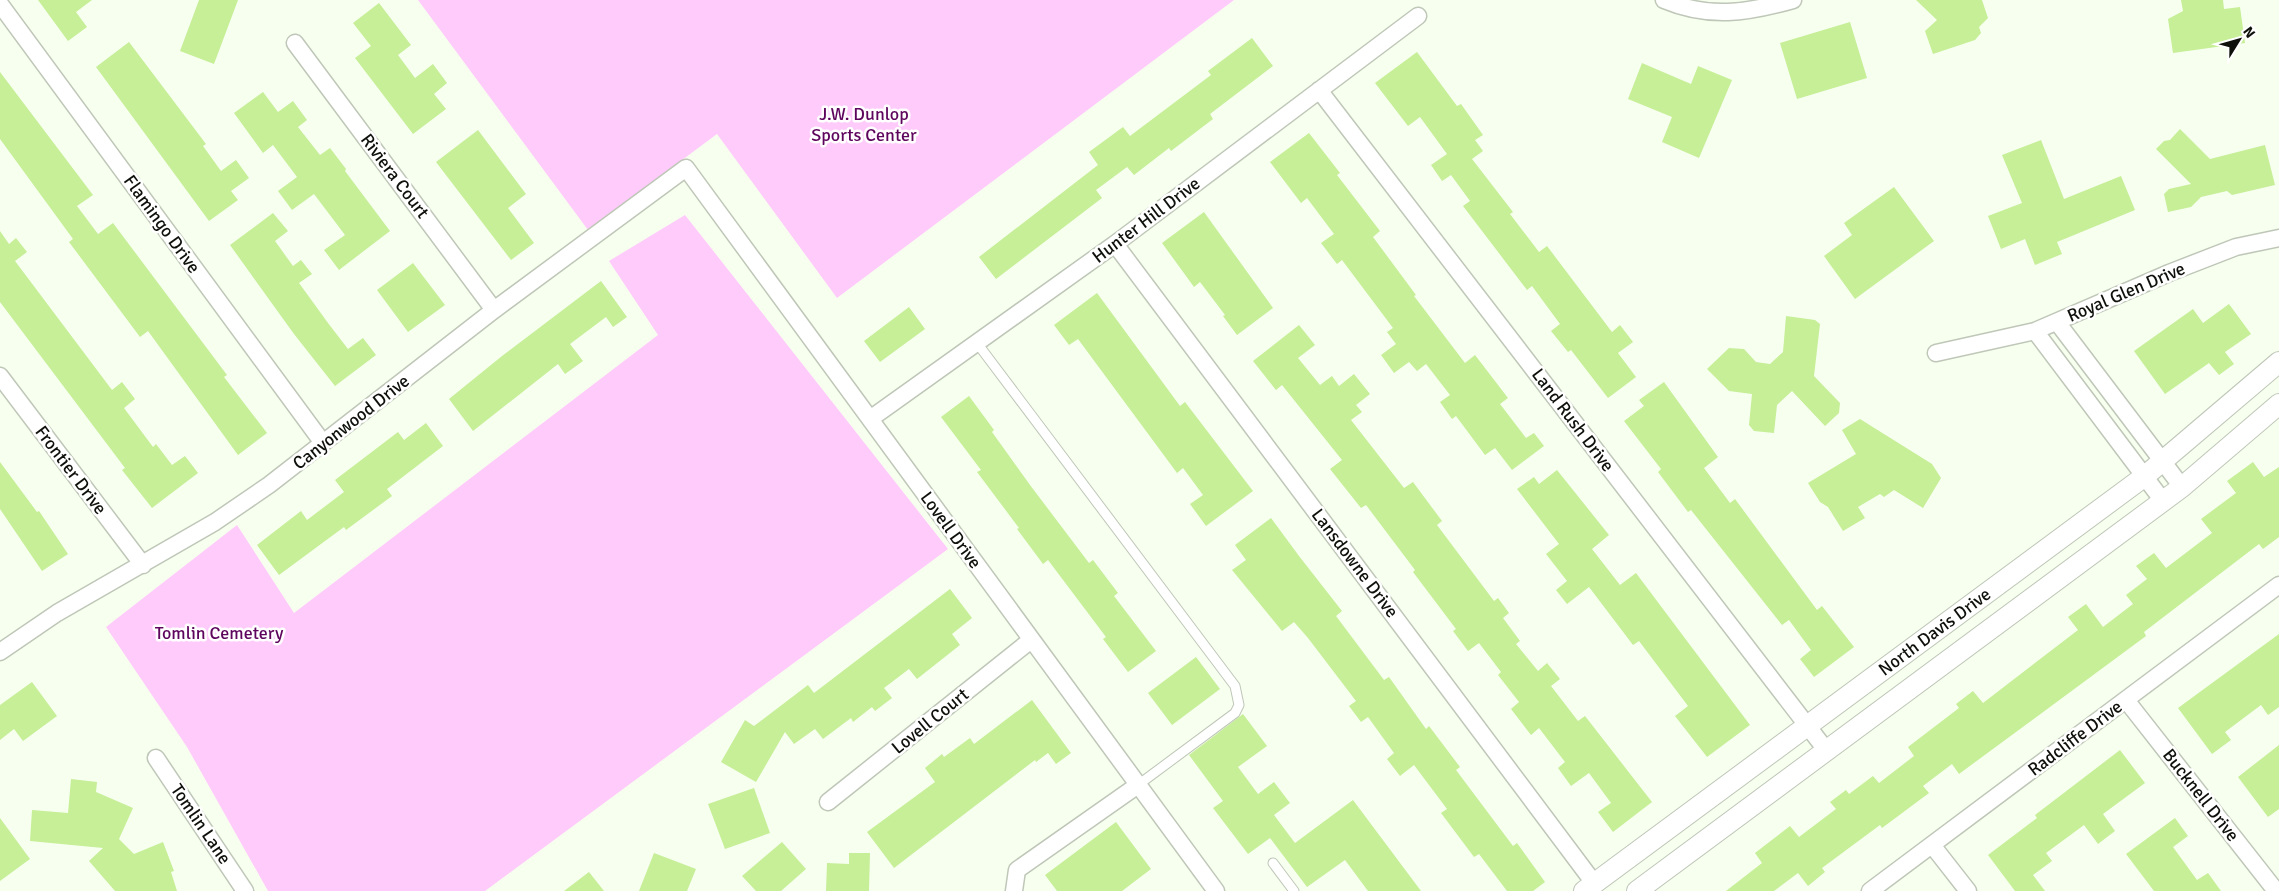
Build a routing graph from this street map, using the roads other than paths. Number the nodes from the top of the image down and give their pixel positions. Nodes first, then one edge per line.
1 (1664, 0) edge
2 (1793, 0) edge
3 (0, 4) edge
4 (1418, 16) dead end
5 (295, 43) dead end
6 (1319, 90) junction
7 (686, 168) joint
8 (2279, 238) edge
9 (1115, 244) junction
10 (494, 310) junction
11 (2057, 322) junction
12 (2034, 330) junction
13 (977, 342) junction
14 (1936, 353) dead end
15 (2279, 362) edge
16 (0, 376) edge
17 (2279, 404) edge
18 (870, 419) junction
19 (323, 444) junction
20 (2162, 462) junction
21 (2145, 476) junction
22 (2182, 488) junction
23 (2163, 501) junction
24 (143, 565) junction
25 (2279, 585) edge
26 (1031, 640) junction
27 (0, 652) edge
28 (2126, 700) junction
29 (1807, 725) junction
30 (1826, 750) junction
31 (156, 758) dead end
32 (1138, 785) junction
33 (828, 802) dead end
34 (1932, 845) junction
35 (1273, 863) dead end
36 (1589, 887) edge
37 (246, 891) edge
38 (1014, 891) edge
39 (1216, 891) edge
40 (1294, 891) edge
41 (1637, 891) edge
42 (1870, 891) edge
43 (1968, 891) edge
44 (2276, 891) edge

1 - 2 street
3 - 19 street, Flamingo Drive
4 - 6 street, Hunter Hill Drive
5 - 10 street, Riviera Court
6 - 9 street, Hunter Hill Drive
6 - 29 street, Land Rush Drive
7 - 10 street, Canyonwood Drive
7 - 18 street, Lovell Drive
8 - 11 street, Royal Glen Drive
9 - 13 street, Hunter Hill Drive
9 - 36 street, Lansdowne Drive
10 - 19 street, Canyonwood Drive
11 - 12 street
11 - 20 street, Royal Glen Drive
12 - 14 street
12 - 21 street
13 - 18 street, Hunter Hill Drive
13 - 32 lane
15 - 20 street, North Davis Drive
16 - 24 street, Frontier Drive
17 - 22 street, North Davis Drive
18 - 26 street, Lovell Drive
19 - 24 street, Canyonwood Drive
20 - 21 street, North Davis Drive
20 - 22 street, Royal Glen Drive
21 - 23 street
21 - 29 street, North Davis Drive
22 - 23 street, North Davis Drive
23 - 30 street, North Davis Drive
24 - 27 street, Canyonwood Drive
25 - 28 street, Radcliffe Drive
26 - 32 street, Lovell Drive
26 - 33 street, Lovell Court
28 - 34 street, Radcliffe Drive
28 - 44 street, Bucknell Drive
29 - 30 street, Land Rush Drive
29 - 36 street, North Davis Drive
30 - 41 street, North Davis Drive
31 - 37 street, Tomlin Lane
32 - 38 street
32 - 39 street, Lovell Drive
34 - 42 street, Radcliffe Drive
34 - 43 street
35 - 40 lane

